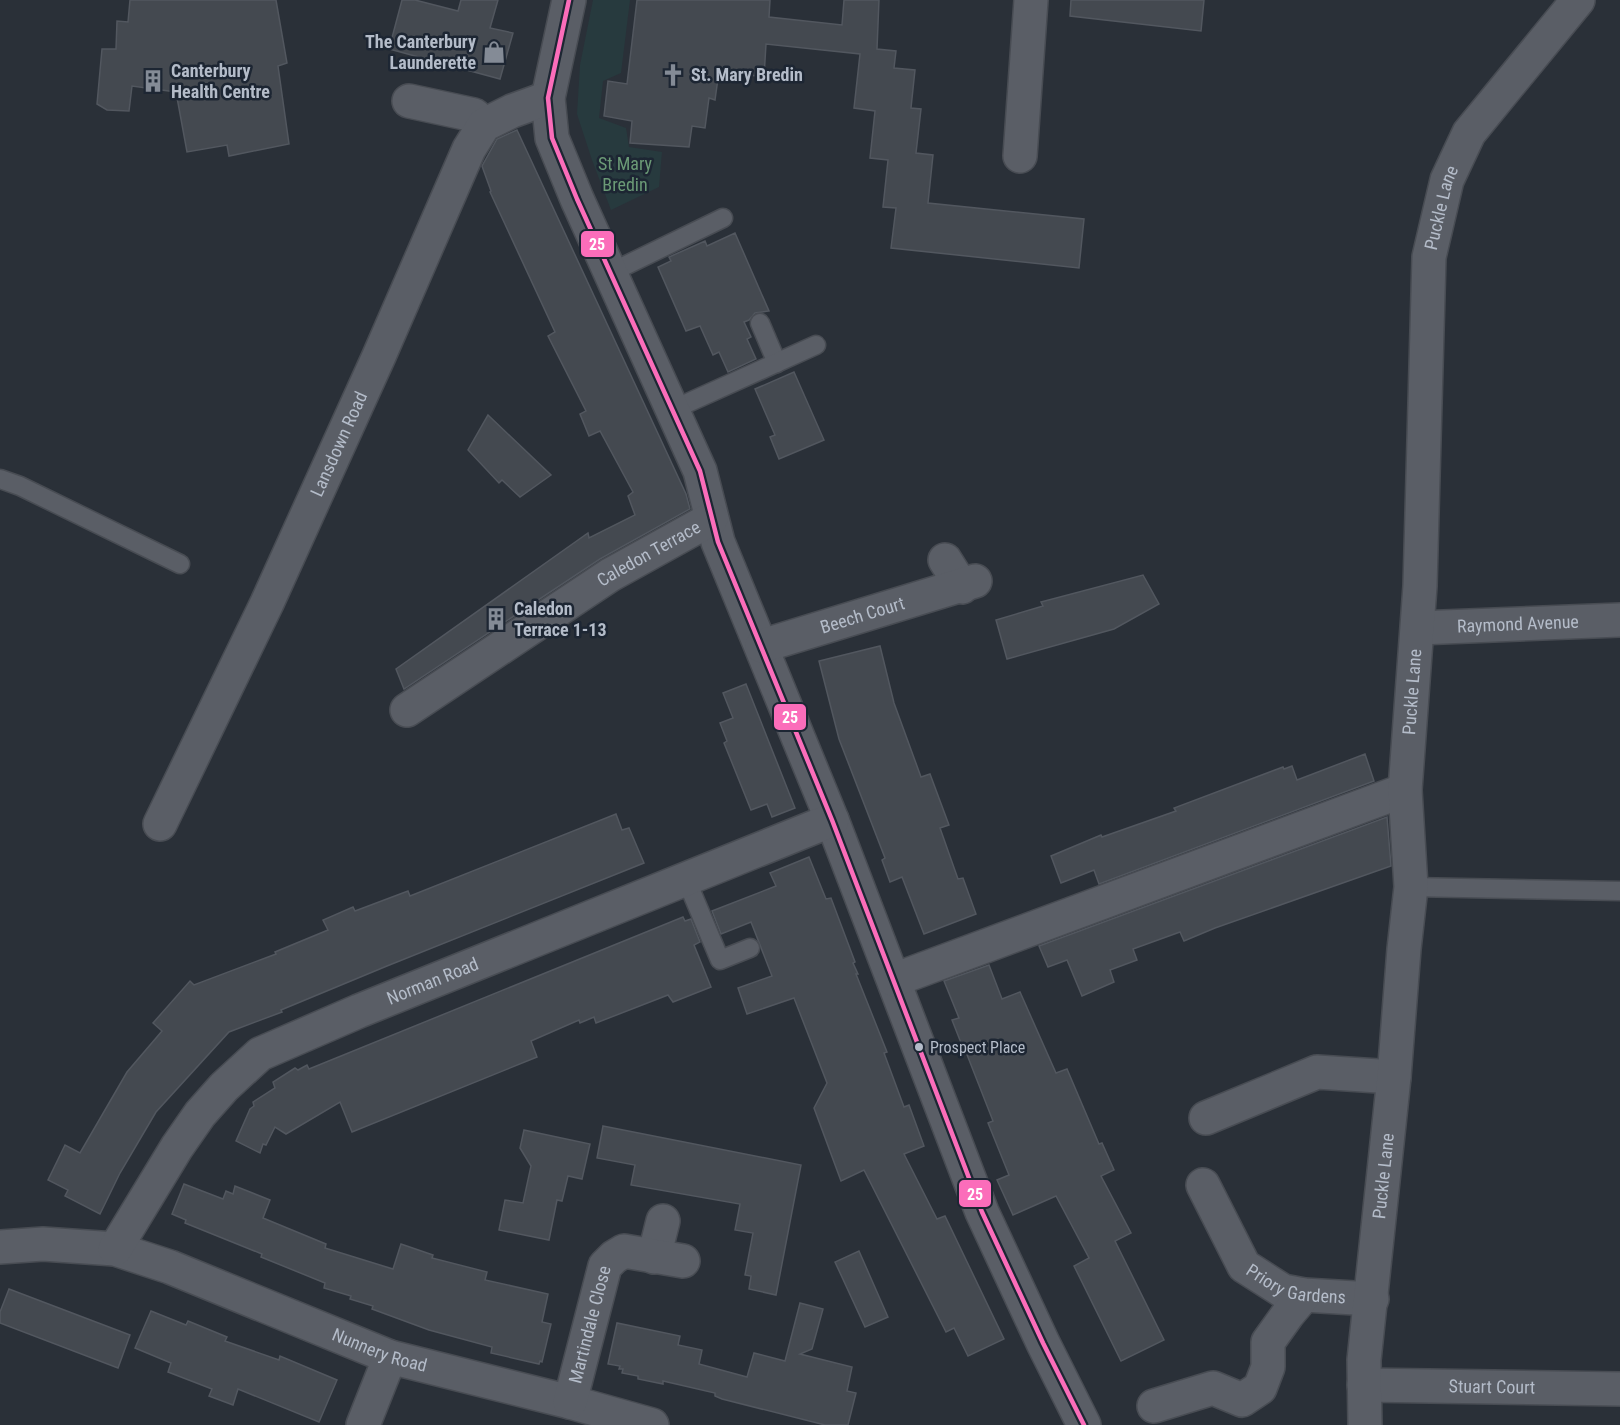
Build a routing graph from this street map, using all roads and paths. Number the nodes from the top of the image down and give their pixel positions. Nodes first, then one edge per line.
1 (569, 0) edge
2 (1031, 0) edge
3 (1578, 0) edge
4 (548, 98) junction
5 (409, 101) dead end
6 (484, 125) junction
7 (1020, 156) dead end
8 (723, 218) dead end
9 (610, 273) junction
10 (760, 323) dead end
11 (816, 345) dead end
12 (777, 363) junction
13 (672, 410) junction
14 (0, 479) edge
15 (715, 531) junction
16 (180, 564) dead end
17 (961, 576) dead end
18 (1620, 620) edge
19 (1418, 628) junction
20 (762, 646) junction
21 (407, 710) dead end
22 (1406, 790) junction
23 (832, 820) junction
24 (160, 824) dead end
25 (687, 879) junction
26 (1412, 887) junction
27 (1620, 891) edge
28 (750, 948) dead end
29 (894, 980) junction
30 (1394, 1077) junction
31 (1206, 1118) dead end
32 (1203, 1185) dead end
33 (663, 1221) dead end
34 (0, 1247) edge
35 (115, 1249) junction
36 (1304, 1295) junction
37 (1372, 1299) junction
38 (390, 1357) junction
39 (1364, 1384) junction
40 (1620, 1389) edge
41 (570, 1402) junction
42 (1154, 1406) dead end
43 (363, 1425) edge
44 (652, 1425) edge
45 (1083, 1425) edge
46 (1365, 1425) edge

1 - 4 street
2 - 7 street
3 - 19 street, Puckle Lane
4 - 6 street
4 - 9 street
5 - 6 street
6 - 24 street, Lansdown Road
8 - 9 lane
9 - 13 street
10 - 12 lane
11 - 12 lane
12 - 13 lane
13 - 15 street
14 - 16 lane
15 - 20 street
15 - 21 street, Caledon Terrace
17 - 20 street, Beech Court
18 - 19 street, Raymond Avenue
19 - 22 street, Puckle Lane
20 - 23 street
22 - 26 street, Puckle Lane
22 - 29 street
23 - 25 street, Norman Road
23 - 29 street
25 - 28 lane
25 - 35 street, Norman Road
26 - 27 lane
26 - 30 street, Puckle Lane
29 - 45 street
30 - 31 street
30 - 37 street, Puckle Lane
32 - 36 street, Priory Gardens
33 - 41 street, Martindale Close
34 - 35 street, Nunnery Road
35 - 38 street, Nunnery Road
36 - 37 street, Priory Gardens
36 - 42 street
37 - 39 street, Puckle Lane
38 - 41 street, Nunnery Road
38 - 43 street
39 - 40 street, Stuart Court
39 - 46 street, Puckle Lane
41 - 44 street, Nunnery Road

